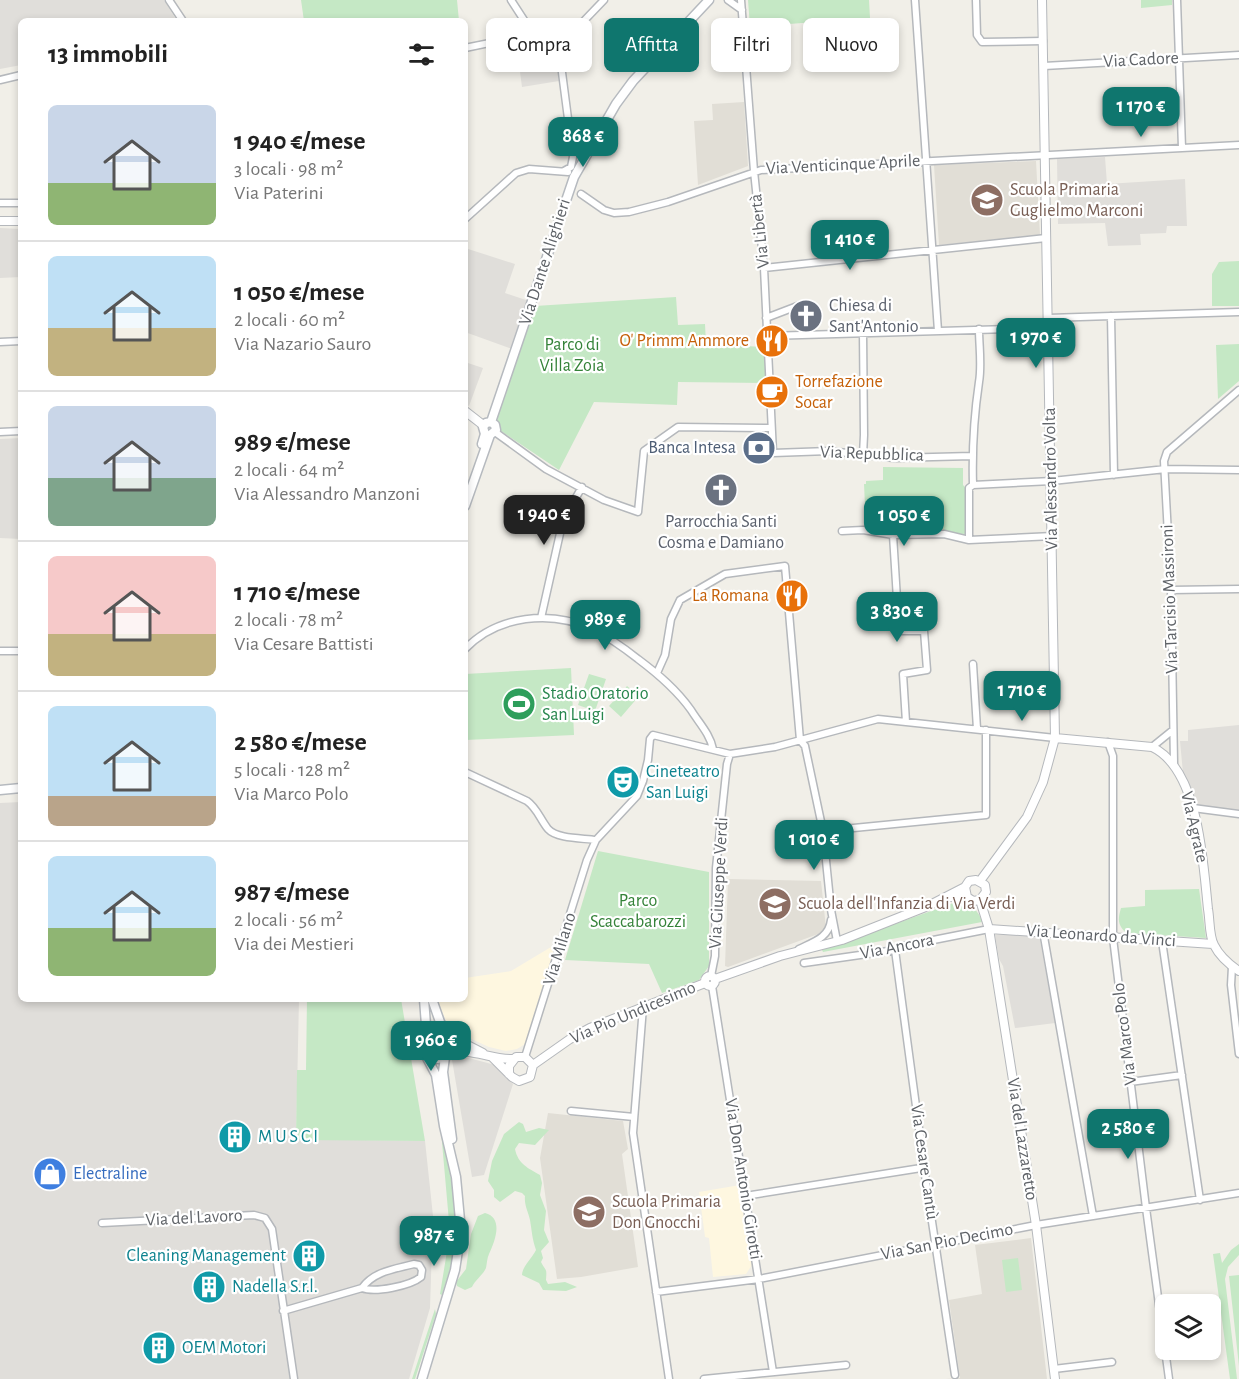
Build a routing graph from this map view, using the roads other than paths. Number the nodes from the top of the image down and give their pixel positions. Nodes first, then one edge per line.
1 (169, 0) edge
2 (511, 0) edge
3 (604, 0) edge
4 (728, 0) edge
5 (739, 0) edge
6 (915, 0) edge
7 (976, 0) edge
8 (1042, 0) edge
9 (1177, 0) edge
10 (709, 1) edge
11 (742, 10) junction
12 (181, 18) edge
13 (523, 18) edge
14 (587, 18) edge
15 (1043, 41) junction
16 (486, 44) edge
17 (468, 47) edge
18 (1239, 55) edge
19 (1178, 58) junction
20 (1044, 66) junction
21 (563, 72) edge
22 (18, 76) edge
23 (0, 80) edge
24 (1239, 145) edge
25 (1182, 148) junction
26 (1045, 154) junction
27 (927, 160) junction
28 (564, 171) junction
29 (754, 171) junction
30 (574, 177) junction
31 (581, 194) dead end
32 (0, 202) edge
33 (18, 203) edge
34 (468, 216) edge
35 (18, 221) edge
36 (0, 222) edge
37 (1046, 238) junction
38 (934, 249) junction
39 (764, 268) junction
40 (800, 305) dead end
41 (1239, 312) edge
42 (1111, 316) junction
43 (766, 318) junction
44 (1048, 318) junction
45 (1048, 327) junction
46 (979, 329) junction
47 (938, 331) junction
48 (863, 333) junction
49 (767, 336) junction
50 (18, 341) edge
51 (0, 342) edge
52 (1239, 390) edge
53 (468, 413) edge
54 (771, 428) junction
55 (489, 430) junction
56 (18, 431) edge
57 (0, 432) edge
58 (773, 453) joint
59 (863, 455) junction
60 (972, 456) junction
61 (1166, 469) junction
62 (1239, 470) edge
63 (1114, 475) junction
64 (1052, 481) junction
65 (468, 482) edge
66 (973, 485) junction
67 (582, 487) junction
68 (468, 496) edge
69 (842, 531) dead end
70 (893, 535) junction
71 (1053, 536) junction
72 (969, 540) junction
73 (1239, 589) edge
74 (1171, 590) junction
75 (541, 618) junction
76 (468, 646) edge
77 (0, 651) edge
78 (18, 651) edge
79 (973, 664) dead end
80 (657, 673) junction
81 (906, 722) junction
82 (977, 729) junction
83 (1174, 729) junction
84 (986, 730) junction
85 (1055, 738) junction
86 (800, 740) junction
87 (1108, 742) junction
88 (1128, 744) junction
89 (1152, 747) junction
90 (714, 749) junction
91 (730, 754) junction
92 (1113, 756) junction
93 (1174, 763) junction
94 (468, 773) edge
95 (18, 788) edge
96 (0, 790) edge
97 (1193, 808) junction
98 (1239, 815) edge
99 (823, 831) junction
100 (596, 840) junction
101 (980, 881) junction
102 (965, 887) junction
103 (947, 897) junction
104 (967, 897) junction
105 (980, 900) junction
106 (831, 910) junction
107 (989, 929) junction
108 (1043, 932) junction
109 (1113, 938) junction
110 (837, 941) junction
111 (1162, 941) junction
112 (1213, 944) junction
113 (895, 950) junction
114 (790, 953) junction
115 (804, 963) dead end
116 (1236, 969) edge
117 (711, 981) junction
118 (424, 1002) edge
119 (433, 1002) edge
120 (644, 1006) junction
121 (446, 1034) junction
122 (423, 1040) junction
123 (424, 1052) junction
124 (1239, 1054) edge
125 (447, 1055) junction
126 (491, 1057) junction
127 (525, 1057) junction
128 (513, 1059) junction
129 (533, 1065) junction
130 (509, 1074) junction
131 (1182, 1075) junction
132 (1130, 1082) junction
133 (571, 1111) dead end
134 (634, 1117) junction
135 (454, 1167) junction
136 (921, 1168) junction
137 (1239, 1193) edge
138 (745, 1196) junction
139 (1200, 1200) junction
140 (1146, 1208) junction
141 (1093, 1216) junction
142 (102, 1223) dead end
143 (1036, 1225) junction
144 (936, 1245) junction
145 (759, 1279) junction
146 (362, 1288) junction
147 (656, 1292) junction
148 (283, 1311) junction
149 (1112, 1362) dead end
150 (846, 1365) dead end
151 (1054, 1369) junction
152 (773, 1372) junction
153 (955, 1375) dead end
154 (294, 1379) edge
155 (422, 1379) edge
156 (669, 1379) edge
157 (704, 1379) edge
158 (1055, 1379) edge
159 (1169, 1379) edge

1 - 12 street
2 - 13 street
3 - 14 street
4 - 11 street
5 - 11 street, Via Libertà
6 - 27 street
7 - 15 street
8 - 15 street, Via Alessandro Volta
9 - 19 street
10 - 30 main road, Via Dante Alighieri
11 - 29 street, Via Libertà
15 - 20 street, Via Alessandro Volta
16 - 17 street
18 - 19 street, Via Cadore
19 - 20 street, Via Cadore
19 - 25 street
20 - 26 street, Via Alessandro Volta
21 - 28 street
22 - 23 street
24 - 25 street, Via Venticinque Aprile
25 - 26 street, Via Venticinque Aprile
26 - 27 street, Via Venticinque Aprile
26 - 37 street, Via Alessandro Volta
27 - 29 street, Via Venticinque Aprile
27 - 38 street
28 - 30 street
28 - 34 street
29 - 31 street, Via Venticinque Aprile
29 - 39 street, Via Libertà
30 - 55 main road, Via Dante Alighieri
32 - 33 street
35 - 36 street
37 - 38 street
37 - 44 street, Via Alessandro Volta
38 - 39 street
38 - 47 street
39 - 43 street, Via Libertà
40 - 43 street
41 - 42 street
42 - 44 street
42 - 63 street
43 - 49 street, Via Libertà
44 - 45 street, Via Alessandro Volta
45 - 46 street
45 - 64 street, Via Alessandro Volta
46 - 47 street
46 - 60 street
47 - 48 street
48 - 49 street
48 - 59 street
49 - 54 street, Via Libertà
50 - 51 street
52 - 61 street
53 - 55 street
54 - 58 street, Via Libertà
54 - 67 street
55 - 65 main road, Via Dante Alighieri
55 - 67 street
55 - 68 main road, Via Dante Alighieri
56 - 57 street
58 - 59 street, Via Repubblica
59 - 60 street, Via Repubblica
60 - 66 street
61 - 62 street
61 - 63 street
61 - 74 street, Via Tarcisio Massironi
63 - 64 street
64 - 66 street
64 - 71 street, Via Alessandro Volta
66 - 72 street
67 - 75 street
69 - 70 street
70 - 72 street
70 - 81 street
71 - 72 street
71 - 85 street, Via Alessandro Volta
73 - 74 street
74 - 83 street, Via Tarcisio Massironi
75 - 76 street
75 - 80 street
77 - 78 street
79 - 82 street
80 - 86 street
80 - 90 street
81 - 82 street
81 - 86 street
82 - 84 street
83 - 89 street
83 - 93 street, Via Tarcisio Massironi
84 - 85 street
84 - 99 street
85 - 87 street, Via Agrate
85 - 101 street, Via Alessandro Volta
86 - 91 street
86 - 99 street
87 - 88 street, Via Agrate
87 - 92 street, Via Marco Polo
88 - 89 street, Via Agrate
88 - 92 street
89 - 93 street, Via Agrate
90 - 91 street
90 - 100 street
91 - 117 street, Via Giuseppe Verdi
92 - 109 street, Via Marco Polo
93 - 97 street, Via Agrate
94 - 100 street
95 - 96 main road
97 - 98 street
97 - 112 street, Via Agrate
99 - 106 street
100 - 127 street, Via Milano
101 - 102 street
101 - 105 street
102 - 103 street
102 - 104 street
103 - 104 street
103 - 110 street, Via Pio Undicesimo
104 - 105 street
105 - 107 street, Via del Lazzaretto
106 - 110 street
106 - 114 street
107 - 108 street, Via Leonardo da Vinci
107 - 113 street, Via Ancora
107 - 143 street, Via del Lazzaretto
108 - 109 street, Via Leonardo da Vinci
108 - 141 street
109 - 111 street, Via Leonardo da Vinci
109 - 132 street, Via Marco Polo
110 - 114 street, Via Pio Undicesimo
111 - 112 street, Via Leonardo da Vinci
111 - 131 street
112 - 116 street
113 - 115 street, Via Ancora
113 - 136 street, Via Cesare Cantù
114 - 117 street, Via Pio Undicesimo
116 - 124 street
117 - 120 street, Via Pio Undicesimo
117 - 138 street, Via Don Antonio Girotti
118 - 122 main road
119 - 121 main road
120 - 129 street, Via Pio Undicesimo
120 - 134 street
121 - 122 main road
121 - 125 main road
121 - 126 street
122 - 123 main road
123 - 125 main road
123 - 135 main road
125 - 126 street
125 - 135 main road
126 - 128 street
126 - 130 street
127 - 128 street
127 - 129 street
128 - 130 street
129 - 130 street
131 - 132 street
131 - 139 street
132 - 140 street, Via Marco Polo
133 - 134 street
134 - 147 street
135 - 155 main road
136 - 138 street
136 - 144 street, Via Cesare Cantù
137 - 139 street, Via San Pio Decimo
138 - 145 street, Via Don Antonio Girotti
139 - 140 street, Via San Pio Decimo
140 - 141 street, Via San Pio Decimo
140 - 159 street, Via Marco Polo
141 - 143 street, Via San Pio Decimo
142 - 148 street, Via del Lavoro
143 - 144 street, Via San Pio Decimo
143 - 151 street, Via del Lazzaretto
144 - 145 street, Via San Pio Decimo
144 - 153 street, Via Cesare Cantù
145 - 147 street, Via San Pio Decimo
145 - 152 street, Via Don Antonio Girotti
146 - 146 street
146 - 148 street
147 - 156 street
148 - 154 street, Via del Lavoro
149 - 151 street
150 - 152 street
151 - 158 street, Via del Lazzaretto
152 - 157 street

